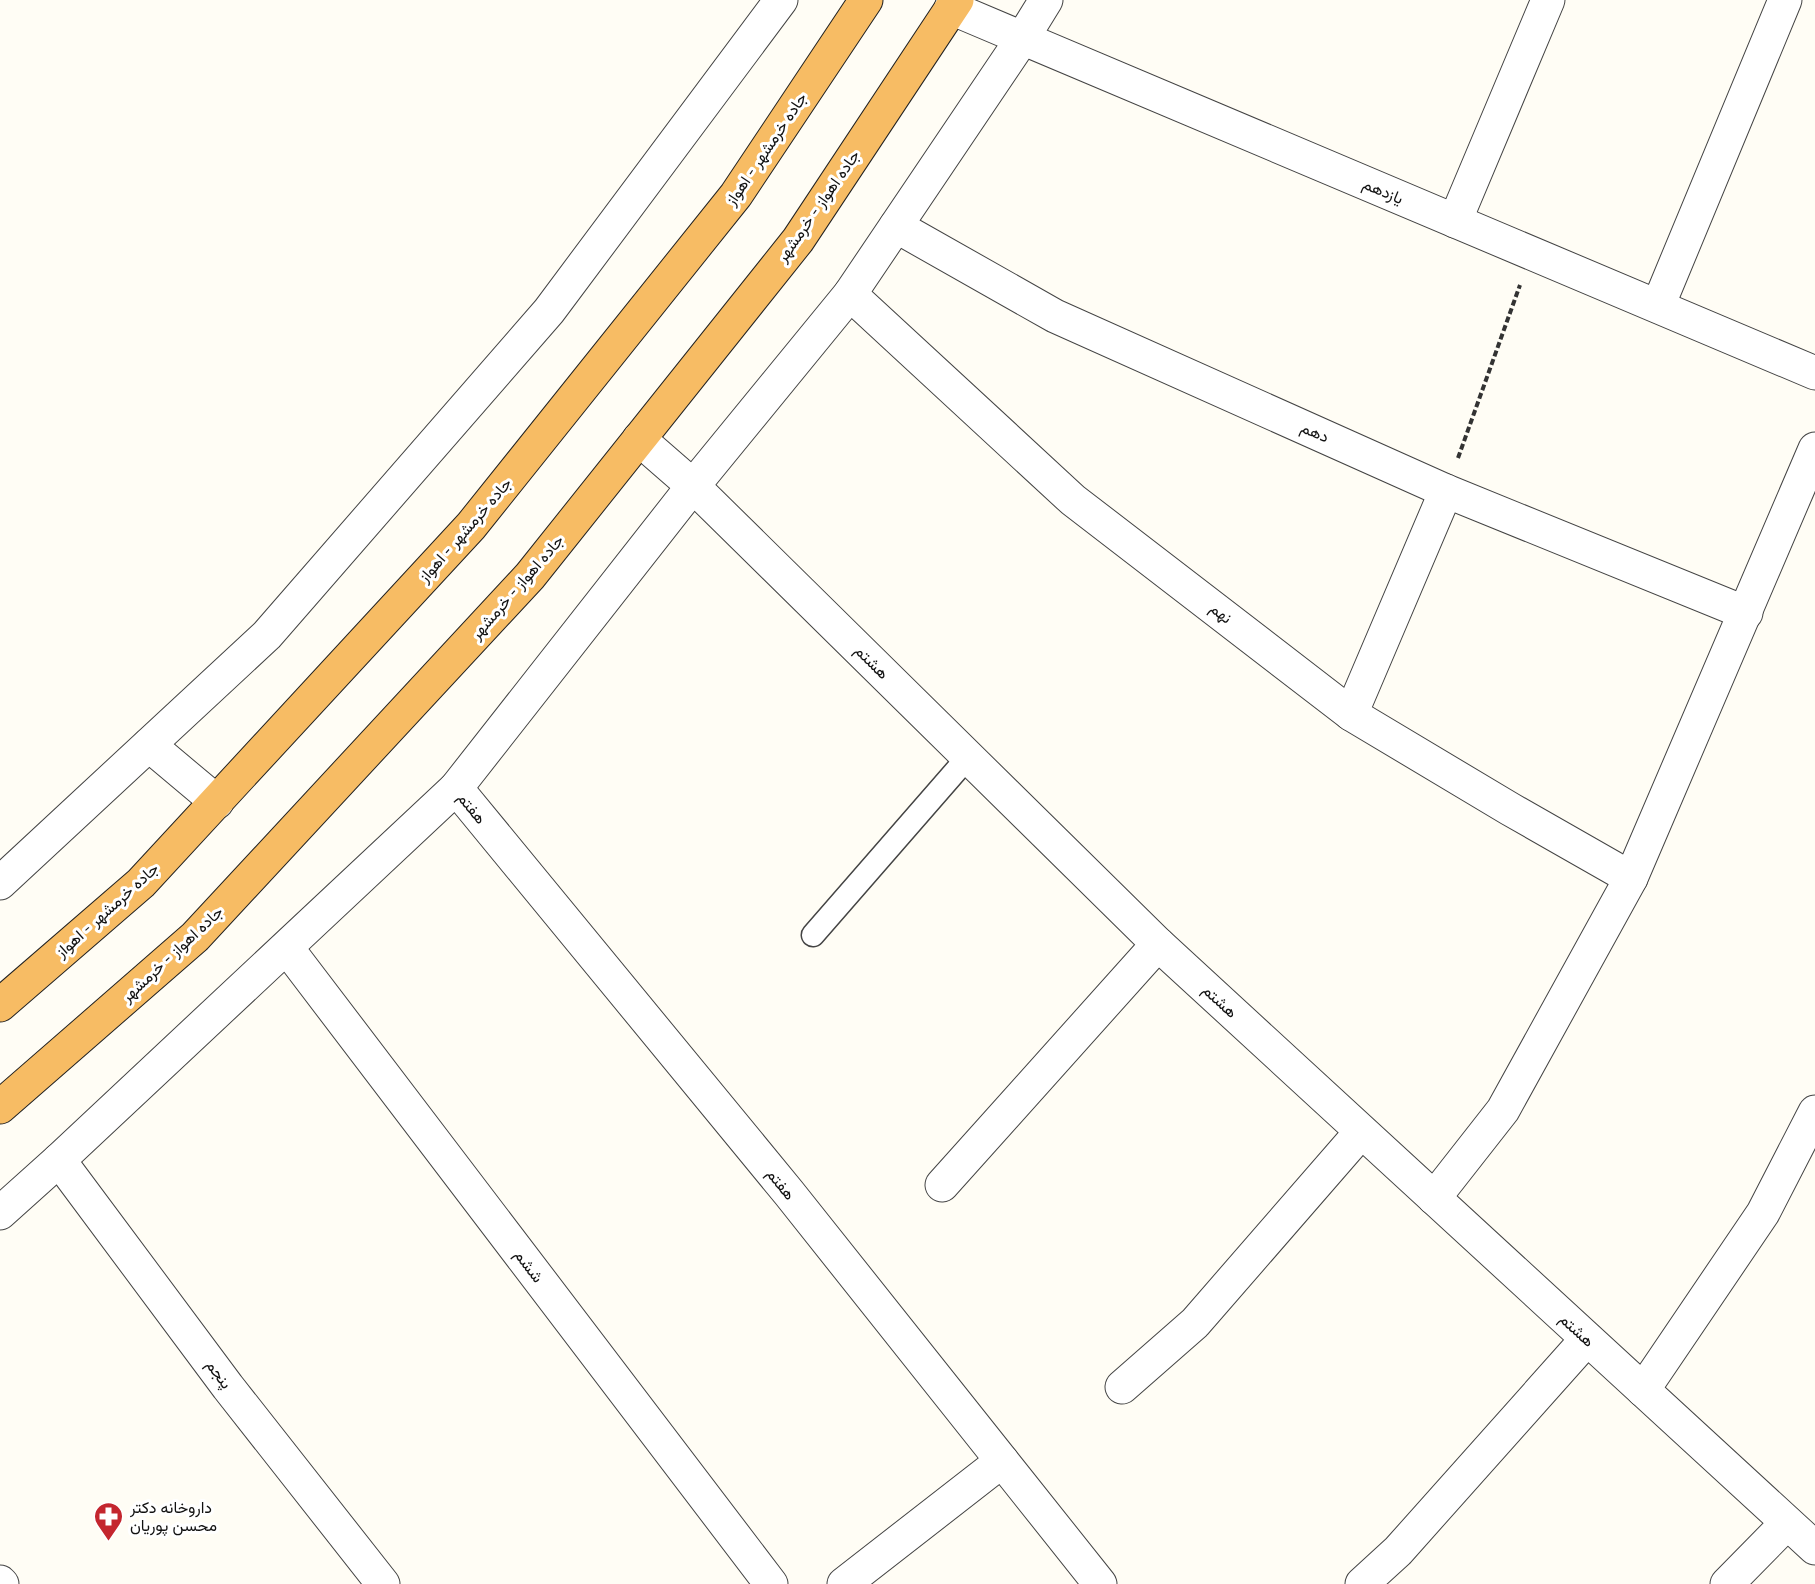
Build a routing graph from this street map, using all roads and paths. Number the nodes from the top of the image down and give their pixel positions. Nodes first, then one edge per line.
1 (781, 0) edge
2 (866, 0) edge
3 (1046, 0) edge
4 (1548, 0) edge
5 (1785, 0) edge
6 (954, 4) edge
7 (1022, 39) junction
8 (1455, 221) junction
9 (896, 226) junction
10 (1532, 253) junction
11 (850, 294) junction
12 (1658, 306) junction
13 (1815, 372) edge
14 (639, 439) junction
15 (1815, 449) edge
16 (693, 486) junction
17 (1446, 491) junction
18 (1746, 613) junction
19 (1351, 714) junction
20 (149, 745) junction
21 (968, 757) junction
22 (456, 788) junction
23 (217, 802) junction
24 (1631, 878) junction
25 (0, 884) edge
26 (813, 935) dead end
27 (1158, 944) junction
28 (287, 948) junction
29 (0, 1005) edge
30 (0, 1107) edge
31 (1815, 1112) edge
32 (1361, 1132) junction
33 (59, 1160) junction
34 (942, 1185) dead end
35 (1434, 1198) junction
36 (0, 1213) edge
37 (1587, 1339) junction
38 (1122, 1387) dead end
39 (1643, 1390) junction
40 (1002, 1461) junction
41 (1787, 1522) junction
42 (1815, 1548) edge
43 (383, 1584) edge
44 (771, 1584) edge
45 (844, 1584) edge
46 (1100, 1584) edge
47 (1362, 1584) edge
48 (1727, 1584) edge

1 - 20 street
2 - 23 highway, جاده خرمشهر - اهواز
3 - 7 street
4 - 8 street
5 - 12 street
6 - 7 street, یازدهم
6 - 14 highway, جاده اهواز - خرمشهر
7 - 8 street, یازدهم
7 - 9 street
8 - 10 street, یازدهم
9 - 11 street
9 - 17 street, دهم
10 - 12 street, یازدهم
10 - 17 path
11 - 16 street
11 - 19 street, نهم
12 - 13 street, یازدهم
14 - 16 street, هشتم
14 - 30 highway, جاده اهواز - خرمشهر
15 - 18 street
16 - 21 street, هشتم
16 - 22 street
17 - 18 street, دهم
17 - 19 street
18 - 24 street
19 - 24 street, نهم
20 - 23 street
20 - 25 street
21 - 26 lane
21 - 27 street, هشتم
22 - 28 street
22 - 40 street, هفتم
23 - 29 highway, جاده خرمشهر - اهواز
24 - 35 street
27 - 32 street, هشتم
27 - 34 street
28 - 33 street
28 - 44 street, ششم
31 - 39 street
32 - 35 street, هشتم
32 - 38 street
33 - 36 street
33 - 43 street, پنجم
35 - 37 street, هشتم
37 - 39 street, هشتم
37 - 47 street
39 - 41 street, هشتم
40 - 45 street
40 - 46 street, هفتم
41 - 42 street, هشتم
41 - 48 street

